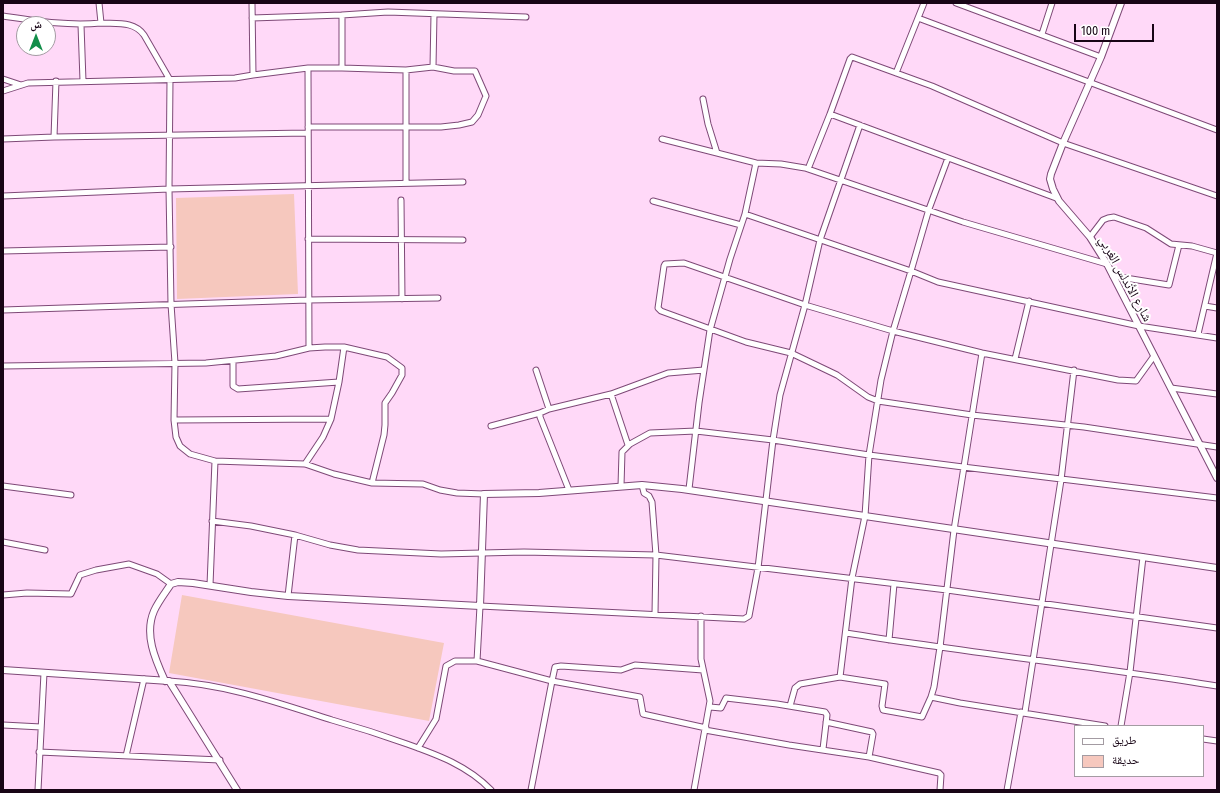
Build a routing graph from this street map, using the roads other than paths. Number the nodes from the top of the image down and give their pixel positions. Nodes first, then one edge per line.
1 (99, 3) edge
2 (252, 3) edge
3 (924, 3) edge
4 (956, 3) edge
5 (1052, 3) edge
6 (1121, 3) edge
7 (434, 14) junction
8 (342, 15) junction
9 (3, 16) edge
10 (526, 17) dead end
11 (252, 18) junction
12 (918, 18) junction
13 (101, 23) junction
14 (81, 25) junction
15 (1042, 34) junction
16 (1101, 57) junction
17 (433, 67) junction
18 (308, 68) junction
19 (342, 68) junction
20 (406, 70) junction
21 (896, 73) junction
22 (253, 75) junction
23 (3, 79) edge
24 (170, 80) junction
25 (56, 81) junction
26 (83, 81) junction
27 (1089, 82) junction
28 (22, 85) junction
29 (3, 91) edge
30 (703, 100) dead end
31 (830, 114) junction
32 (860, 125) junction
33 (406, 127) junction
34 (308, 130) junction
35 (1217, 130) edge
36 (170, 135) junction
37 (54, 137) junction
38 (3, 139) edge
39 (662, 139) dead end
40 (1062, 143) junction
41 (717, 153) junction
42 (948, 158) junction
43 (756, 163) junction
44 (808, 169) junction
45 (840, 180) junction
46 (463, 182) dead end
47 (406, 183) junction
48 (308, 186) junction
49 (169, 190) junction
50 (3, 196) edge
51 (1217, 196) edge
52 (1056, 198) junction
53 (401, 200) dead end
54 (653, 201) dead end
55 (929, 209) junction
56 (745, 214) junction
57 (741, 225) junction
58 (1090, 237) junction
59 (308, 240) junction
60 (401, 240) junction
61 (463, 240) dead end
62 (820, 240) junction
63 (1179, 245) junction
64 (171, 247) junction
65 (3, 251) edge
66 (1217, 253) edge
67 (1107, 264) junction
68 (911, 271) junction
69 (1113, 276) junction
70 (725, 277) junction
71 (438, 298) dead end
72 (402, 299) junction
73 (308, 300) junction
74 (1029, 301) junction
75 (171, 304) junction
76 (805, 305) junction
77 (1205, 306) junction
78 (1217, 308) edge
79 (3, 310) edge
80 (1138, 326) junction
81 (710, 330) junction
82 (893, 332) junction
83 (1198, 334) junction
84 (1217, 338) edge
85 (344, 347) junction
86 (309, 348) junction
87 (792, 353) junction
88 (982, 353) junction
89 (1154, 356) junction
90 (1015, 359) junction
91 (233, 361) junction
92 (175, 363) junction
93 (3, 366) edge
94 (536, 370) dead end
95 (704, 370) junction
96 (1074, 370) junction
97 (339, 382) junction
98 (1171, 388) junction
99 (611, 394) junction
100 (1217, 394) edge
101 (878, 401) junction
102 (549, 409) junction
103 (540, 413) junction
104 (972, 415) junction
105 (331, 419) junction
106 (174, 420) junction
107 (1067, 425) junction
108 (491, 426) dead end
109 (696, 431) junction
110 (773, 440) junction
111 (628, 445) junction
112 (1200, 445) junction
113 (1217, 447) edge
114 (869, 455) junction
115 (215, 461) junction
116 (305, 464) junction
117 (963, 467) junction
118 (1217, 478) edge
119 (1061, 480) junction
120 (372, 484) junction
121 (642, 485) junction
122 (3, 486) edge
123 (621, 486) junction
124 (689, 489) junction
125 (569, 490) junction
126 (484, 494) junction
127 (71, 495) dead end
128 (1217, 498) edge
129 (765, 500) junction
130 (865, 516) junction
131 (212, 521) junction
132 (954, 530) junction
133 (295, 535) junction
134 (3, 542) edge
135 (1051, 544) junction
136 (45, 550) dead end
137 (483, 552) junction
138 (656, 555) junction
139 (1143, 557) junction
140 (758, 568) junction
141 (1217, 568) edge
142 (852, 578) junction
143 (171, 584) junction
144 (894, 584) junction
145 (210, 586) junction
146 (947, 590) junction
147 (3, 595) edge
148 (288, 596) junction
149 (1042, 604) junction
150 (480, 606) junction
151 (655, 614) junction
152 (701, 616) junction
153 (1136, 616) junction
154 (1217, 628) edge
155 (846, 633) junction
156 (889, 640) junction
157 (940, 647) junction
158 (1033, 659) junction
159 (477, 661) junction
160 (3, 670) edge
161 (703, 670) junction
162 (1130, 672) junction
163 (44, 673) junction
164 (840, 677) junction
165 (144, 679) junction
166 (167, 681) junction
167 (552, 681) junction
168 (1217, 686) edge
169 (931, 696) junction
170 (790, 706) junction
171 (710, 707) junction
172 (1023, 712) junction
173 (826, 722) junction
174 (3, 725) edge
175 (1099, 725) edge
176 (1121, 725) edge
177 (41, 727) junction
178 (706, 729) junction
179 (1204, 739) edge
180 (1217, 741) edge
181 (418, 748) junction
182 (822, 749) junction
183 (39, 752) junction
184 (126, 756) junction
185 (869, 757) junction
186 (220, 760) junction
187 (38, 790) edge
188 (237, 790) edge
189 (491, 790) edge
190 (531, 790) edge
191 (694, 790) edge
192 (940, 790) edge
193 (1006, 790) edge

1 - 13 street
2 - 11 street
3 - 12 street
4 - 15 street
5 - 15 street
6 - 16 street, شارع الأندلس الغربي
7 - 8 street
7 - 10 street
7 - 17 street
8 - 11 street
8 - 19 street
9 - 14 street
11 - 22 street
12 - 21 street
12 - 27 street
13 - 14 street
13 - 24 street
14 - 26 street
15 - 16 street
16 - 27 street, شارع الأندلس الغربي
17 - 20 street
17 - 33 street
18 - 19 street
18 - 22 street
18 - 34 street
19 - 20 street
20 - 33 street
21 - 31 street
21 - 40 street
22 - 24 street
23 - 28 street
24 - 26 street
24 - 36 street
25 - 26 street
25 - 28 street
25 - 37 street
27 - 35 street
27 - 40 street, شارع الأندلس الغربي
28 - 29 street
30 - 41 street
31 - 32 street
31 - 44 street
32 - 42 street
32 - 45 street
33 - 34 street
33 - 47 street
34 - 36 street
34 - 48 street
36 - 37 street
36 - 49 street
37 - 38 street
39 - 41 street
40 - 51 street
40 - 52 street, شارع الأندلس الغربي
41 - 43 street
42 - 52 street
42 - 55 street
43 - 44 street
43 - 56 street
44 - 45 street
45 - 55 street
45 - 62 street
46 - 47 street
47 - 48 street
48 - 49 street
48 - 59 street
49 - 50 street
49 - 64 street
52 - 58 street, شارع الأندلس الغربي
53 - 60 street
54 - 57 street
55 - 67 street
55 - 68 street
56 - 57 street
56 - 62 street
57 - 70 street
58 - 63 street
58 - 67 street, شارع الأندلس الغربي
59 - 60 street
59 - 73 street
60 - 61 street
60 - 72 street
62 - 68 street
62 - 76 street
63 - 66 street
63 - 69 street
64 - 65 street
64 - 75 street
66 - 77 street
67 - 69 street, شارع الأندلس الغربي
68 - 74 street
68 - 82 street
69 - 80 street, شارع الأندلس الغربي
70 - 76 street
70 - 81 street
70 - 81 street
71 - 72 street
72 - 73 street
73 - 75 street
73 - 86 street
74 - 80 street
74 - 90 street
75 - 79 street
75 - 92 street
76 - 82 street
76 - 87 street
77 - 78 street
77 - 83 street
80 - 83 street
80 - 89 street, شارع الأندلس الغربي
81 - 87 street
81 - 95 street
82 - 88 street
82 - 101 street
83 - 84 street
85 - 86 street
85 - 97 street
85 - 120 street
86 - 91 street
87 - 101 street
87 - 110 street
88 - 90 street
88 - 104 street
89 - 96 street
89 - 98 street, شارع الأندلس الغربي
90 - 96 street
91 - 92 street
91 - 97 street
92 - 93 street
92 - 106 street
94 - 102 street
95 - 99 street
95 - 109 street
96 - 107 street
97 - 105 street
98 - 100 street
98 - 112 street, شارع الأندلس الغربي
99 - 102 street
99 - 111 street
101 - 104 street
101 - 114 street
102 - 103 street
103 - 108 street
103 - 125 street
104 - 107 street
104 - 117 street
105 - 106 street
105 - 116 street
106 - 115 street
107 - 112 street
107 - 119 street
109 - 110 street
109 - 111 street
109 - 124 street
110 - 114 street
110 - 129 street
111 - 123 street
112 - 113 street
112 - 118 street, شارع الأندلس الغربي
114 - 117 street
114 - 130 street
115 - 116 street
115 - 131 street
116 - 120 street
117 - 119 street
117 - 132 street
119 - 128 street
119 - 135 street
120 - 126 street
121 - 123 street
121 - 124 street
121 - 138 street
122 - 127 street
123 - 125 street
124 - 129 street
125 - 126 street
126 - 137 street
129 - 130 street
129 - 140 street
130 - 132 street
130 - 142 street
131 - 133 street
131 - 145 street
132 - 135 street
132 - 146 street
133 - 137 street
133 - 148 street
134 - 136 street
135 - 139 street
135 - 149 street
137 - 138 street
137 - 150 street
138 - 140 street
138 - 151 street
139 - 141 street
139 - 153 street
140 - 142 street
140 - 152 street
142 - 144 street
142 - 155 street
143 - 145 street
143 - 147 street
143 - 166 street
144 - 146 street
144 - 156 street
145 - 148 street
146 - 149 street
146 - 157 street
148 - 150 street
149 - 153 street
149 - 158 street
150 - 151 street
150 - 159 street
151 - 152 street
152 - 161 street
153 - 154 street
153 - 162 street
155 - 156 street
155 - 164 street
156 - 157 street
157 - 158 street
157 - 169 street
158 - 162 street
158 - 172 street
159 - 167 street
159 - 181 street
160 - 163 street
161 - 167 street
161 - 171 street
162 - 168 street
162 - 176 street
163 - 165 street
163 - 177 street
164 - 169 street
164 - 170 street
165 - 166 street
165 - 184 street
166 - 181 street
166 - 186 street
167 - 178 street
167 - 190 street
169 - 172 street
170 - 171 street
170 - 173 street
171 - 178 street
172 - 175 street
172 - 193 street
173 - 182 street
173 - 185 street
174 - 177 street
177 - 183 street
178 - 182 street
178 - 191 street
179 - 180 street
181 - 189 street
182 - 185 street
183 - 184 street
183 - 187 street
184 - 186 street
185 - 192 street
186 - 188 street

